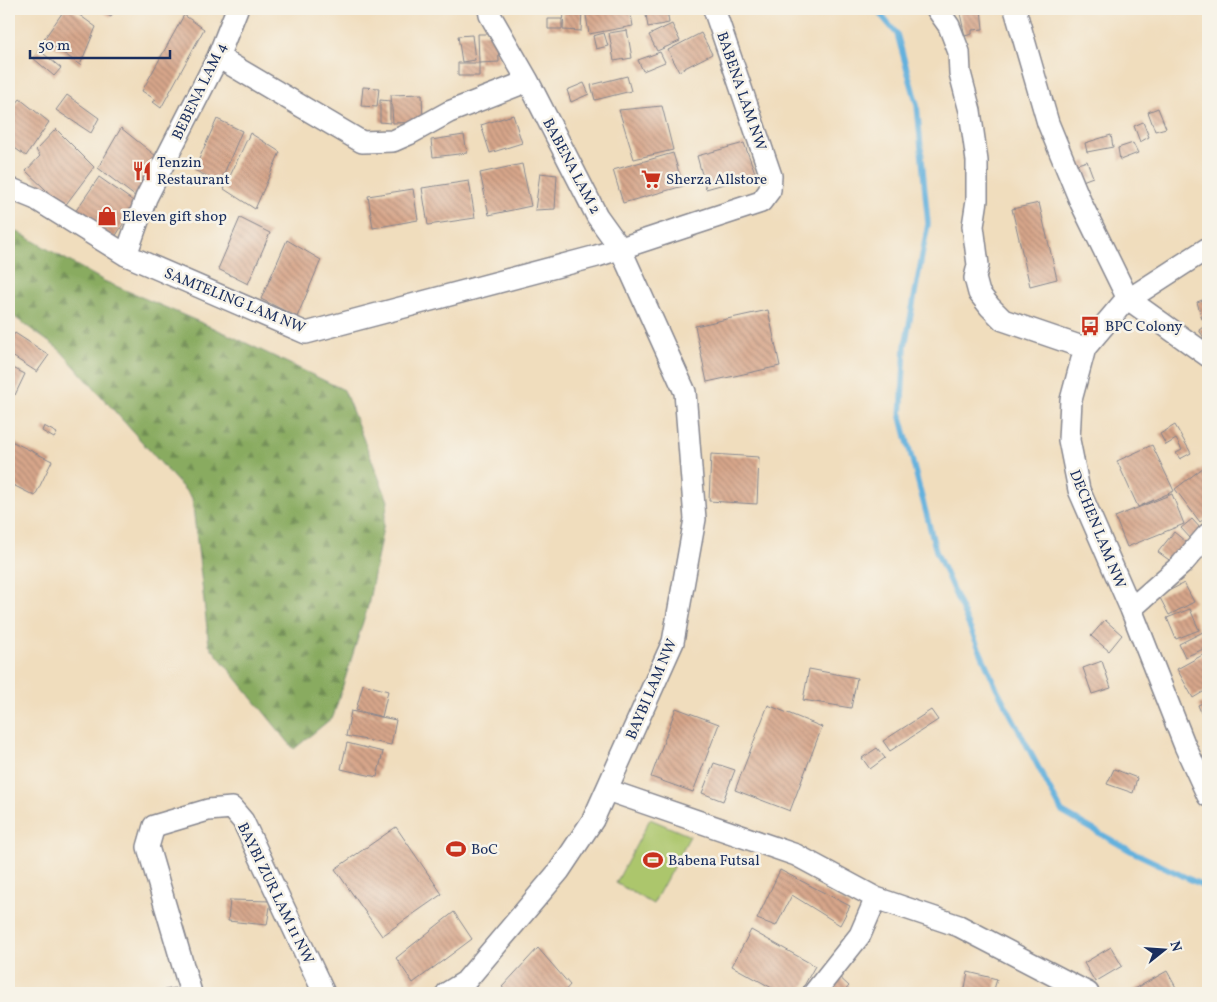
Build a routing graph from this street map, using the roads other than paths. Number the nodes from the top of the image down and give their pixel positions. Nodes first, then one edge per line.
1 (238, 9) edge
2 (489, 9) edge
3 (714, 9) edge
4 (937, 9) edge
5 (1015, 9) edge
6 (218, 57) junction
7 (528, 81) junction
8 (9, 188) edge
9 (620, 248) junction
10 (1208, 248) edge
11 (126, 255) junction
12 (1128, 299) junction
13 (1084, 348) junction
14 (1208, 356) edge
15 (1208, 534) edge
16 (1131, 609) junction
17 (607, 790) junction
18 (1208, 796) edge
19 (876, 898) junction
20 (470, 988) edge
21 (192, 993) edge
22 (324, 993) edge
23 (447, 993) edge
24 (814, 993) edge
25 (1088, 993) edge

1 - 6 street, BEBENA LAM 4
2 - 7 street, BABENA LAM 2
3 - 9 street, BABENA LAM NW
4 - 13 street
5 - 12 street
6 - 7 street
6 - 11 street, BEBENA LAM 4
7 - 9 street, BABENA LAM 2
8 - 11 street, SAMTELING LAM NW
9 - 11 street, SAMTELING LAM NW
9 - 17 street, BAYBI LAM NW
10 - 12 street, DECHEN LAM NW
12 - 13 street, DECHEN LAM NW
12 - 14 street
13 - 16 street, DECHEN LAM NW
15 - 16 street
16 - 18 street, DECHEN LAM NW
17 - 19 street
17 - 20 street, BAYBI LAM NW
19 - 24 street
19 - 25 street
20 - 23 street, BAYBI LAM NW
21 - 22 street, BAYBI ZUR LAM 11 NW

